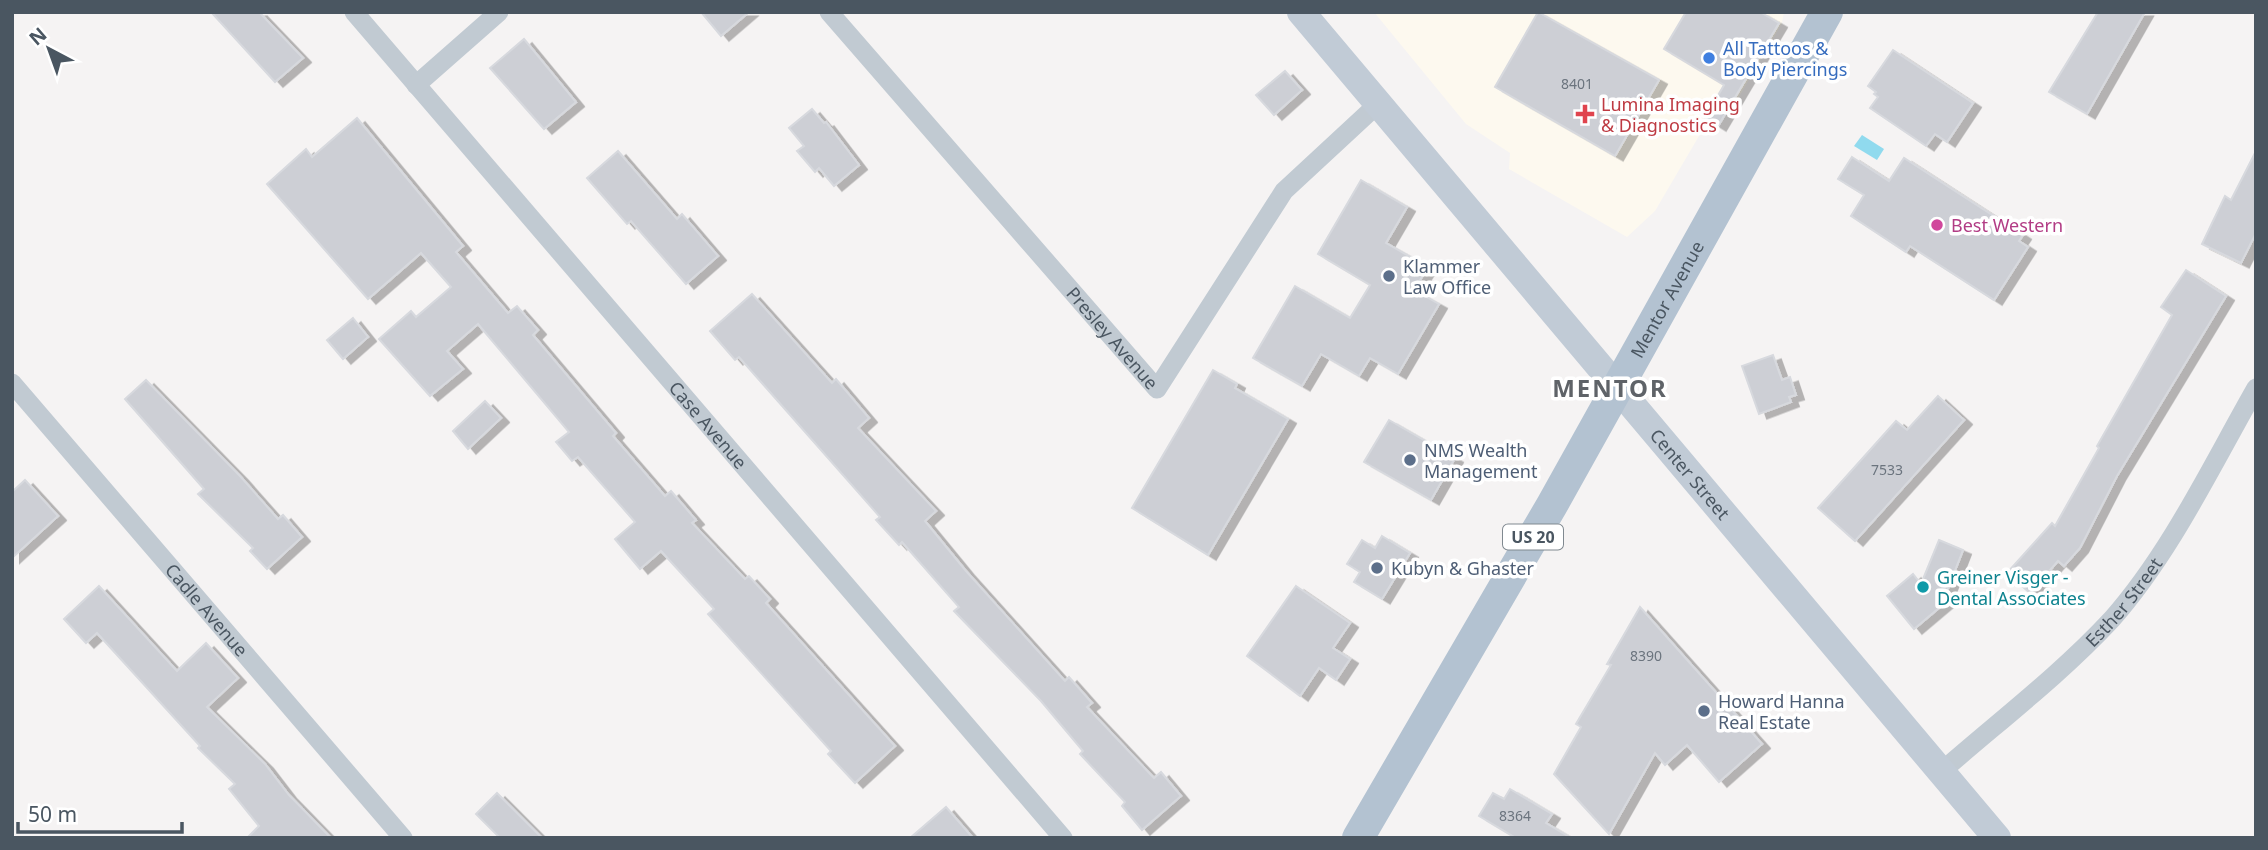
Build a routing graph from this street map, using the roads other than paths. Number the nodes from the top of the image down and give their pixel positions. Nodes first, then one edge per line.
1 (354, 12) edge
2 (499, 12) edge
3 (829, 12) edge
4 (1301, 12) edge
5 (1827, 12) edge
6 (416, 85) junction
7 (1379, 103) junction
8 (12, 383) edge
9 (1618, 388) junction
10 (2256, 388) edge
11 (1941, 772) junction
12 (403, 838) edge
13 (1062, 838) edge
14 (1358, 838) edge
15 (1997, 838) edge

1 - 6 street, Case Avenue
2 - 6 street
3 - 7 street, Presley Avenue
4 - 7 main road, Center Street
5 - 9 main road, Mentor Avenue / US 20
6 - 13 street, Case Avenue
7 - 9 main road, Center Street
8 - 12 street, Cadle Avenue
9 - 11 main road, Center Street
9 - 14 main road, Mentor Avenue / US 20
10 - 11 street, Esther Street
11 - 15 main road, Center Street

